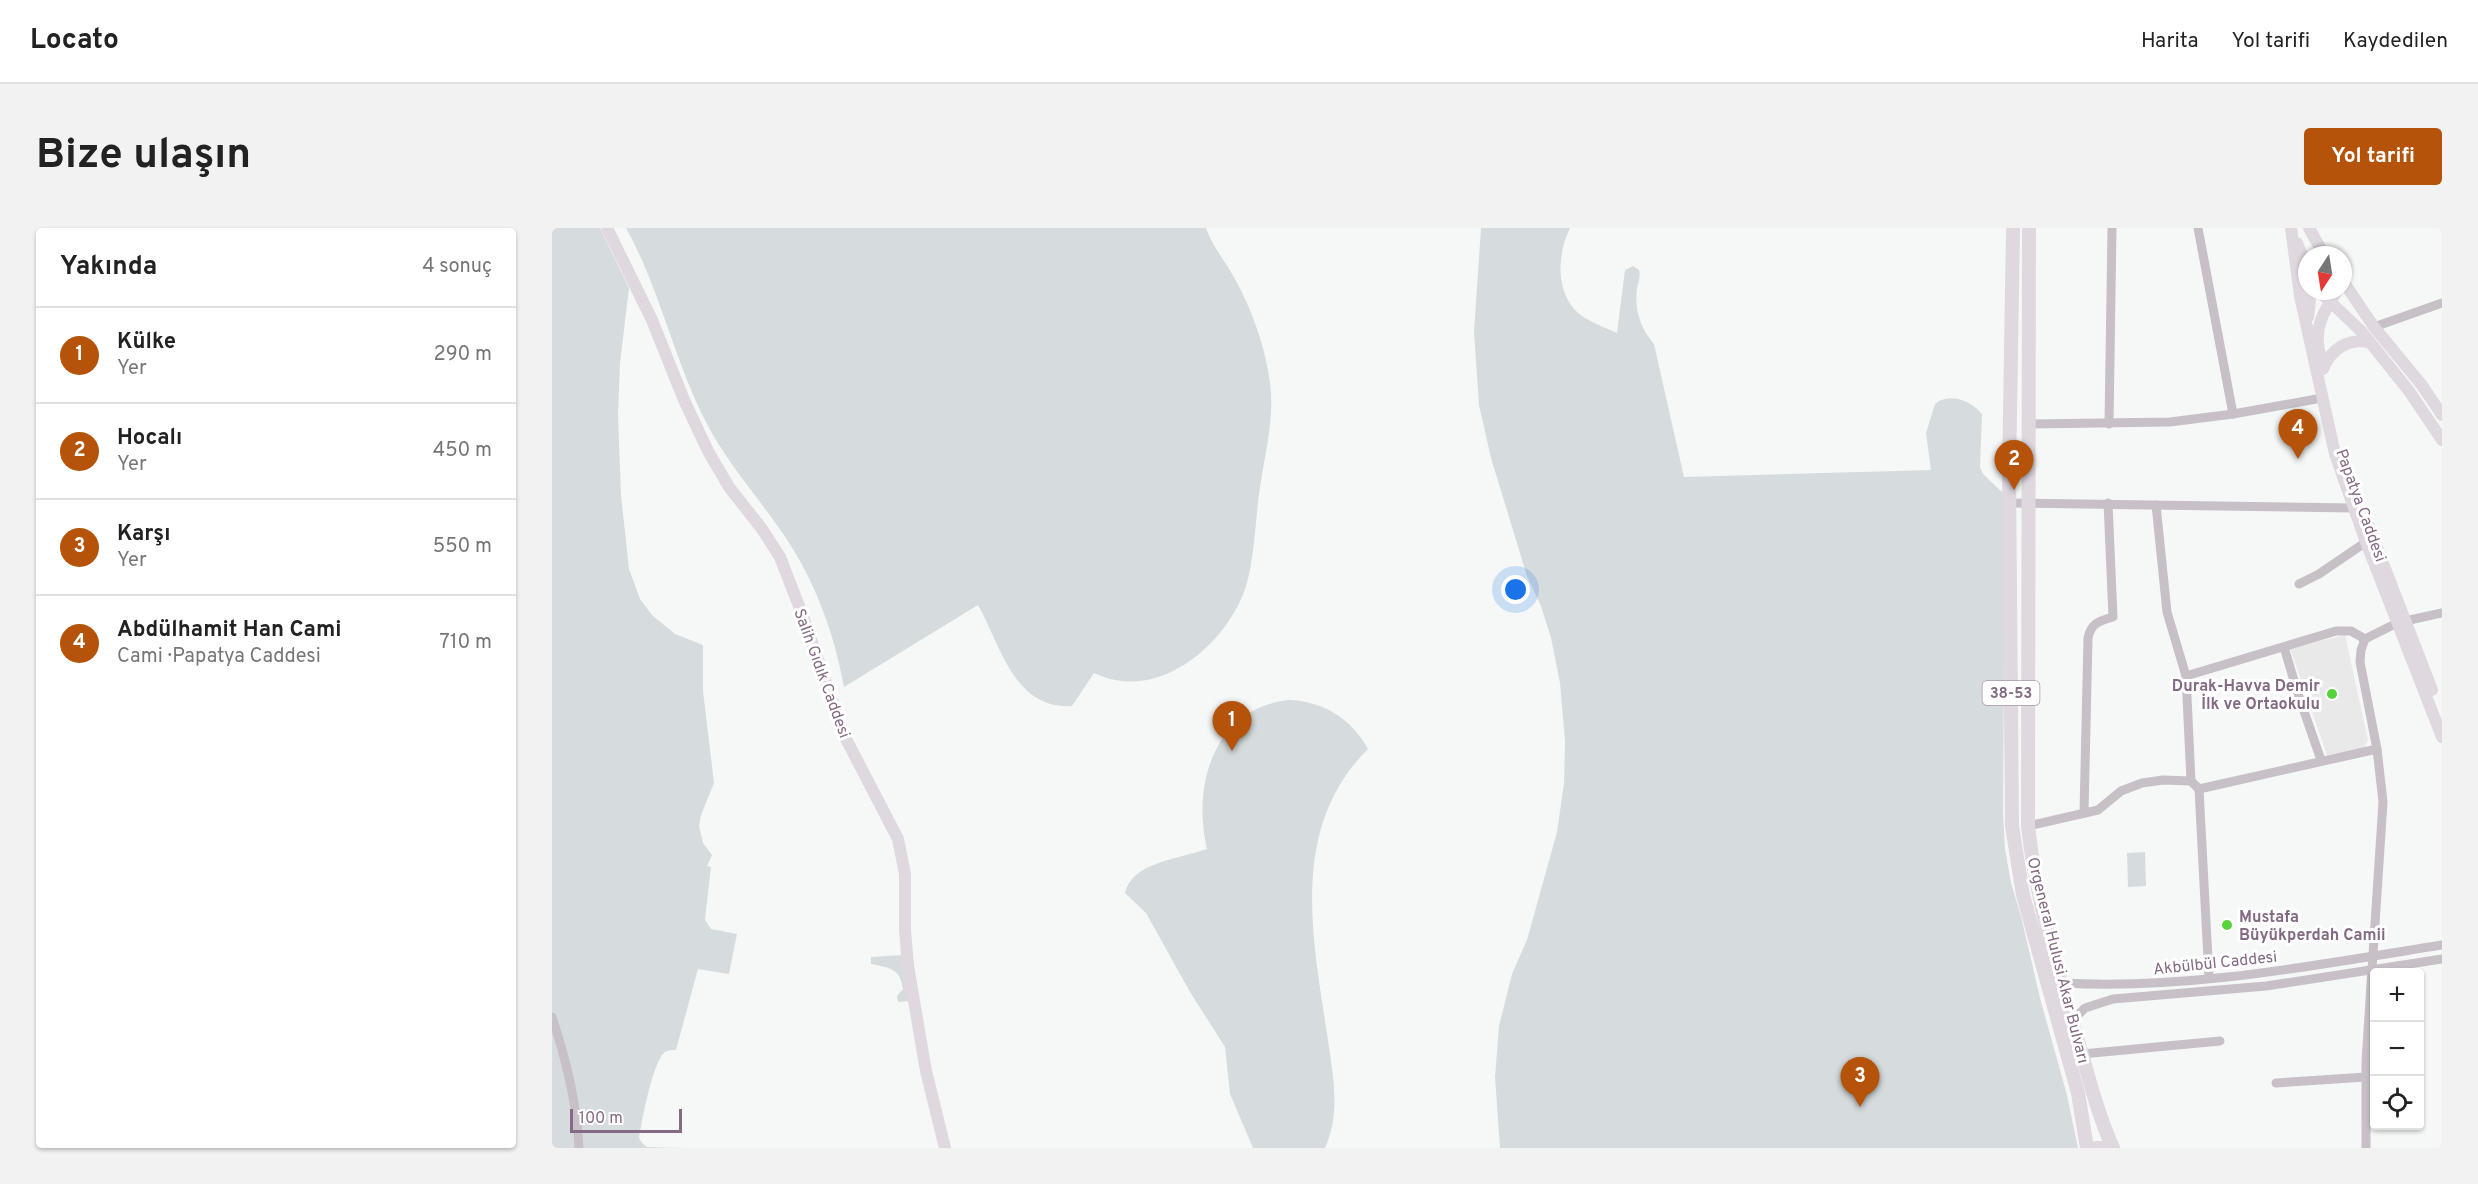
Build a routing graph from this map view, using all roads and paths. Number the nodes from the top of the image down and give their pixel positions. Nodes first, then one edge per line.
1 (607, 228) edge
2 (2013, 228) edge
3 (2029, 228) edge
4 (2112, 228) edge
5 (2198, 228) edge
6 (2292, 228) edge
7 (2309, 228) edge
8 (2299, 246) edge
9 (2319, 246) edge
10 (2352, 294) edge
11 (2310, 300) edge
12 (2332, 300) edge
13 (2337, 300) edge
14 (2442, 303) edge
15 (2374, 327) junction
16 (2307, 328) junction
17 (2369, 342) junction
18 (2323, 369) junction
19 (2322, 398) junction
20 (2233, 414) junction
21 (2442, 415) edge
22 (2030, 424) junction
23 (2109, 424) junction
24 (2442, 440) edge
25 (2009, 503) junction
26 (2031, 503) junction
27 (2108, 503) junction
28 (2156, 505) junction
29 (2354, 508) junction
30 (2369, 540) junction
31 (2299, 584) dead end
32 (2442, 613) edge
33 (2401, 622) junction
34 (2365, 639) junction
35 (2284, 647) junction
36 (2186, 676) junction
37 (2442, 716) edge
38 (2442, 737) edge
39 (2377, 749) junction
40 (2321, 760) junction
41 (2191, 781) junction
42 (2199, 789) junction
43 (2084, 813) junction
44 (2028, 826) junction
45 (2442, 945) edge
46 (2373, 956) junction
47 (2442, 959) edge
48 (2372, 968) edge
49 (2385, 968) edge
50 (2370, 970) edge
51 (2208, 978) junction
52 (2062, 983) junction
53 (2370, 1006) edge
54 (552, 1017) edge
55 (2072, 1021) junction
56 (2220, 1041) dead end
57 (2082, 1054) junction
58 (2366, 1077) junction
59 (2276, 1083) dead end
60 (579, 1148) edge
61 (945, 1148) edge
62 (2087, 1148) edge
63 (2096, 1148) edge
64 (2111, 1148) edge
65 (2366, 1148) edge

1 - 61 street, Salih Gıdık Caddesi
2 - 25 main road, Orgeneral Hulusi Akar Bulvarı / 38-53
3 - 22 main road, Orgeneral Hulusi Akar Bulvarı
4 - 23 street
5 - 20 street
6 - 8 street
6 - 16 street, Papatya Caddesi
7 - 9 street
10 - 15 street
11 - 16 street
12 - 18 street, Papatya Caddesi
13 - 17 street
14 - 15 street
15 - 21 street
16 - 19 street, Papatya Caddesi
17 - 18 street
17 - 24 street
18 - 30 street, Papatya Caddesi
19 - 20 street
19 - 29 street, Papatya Caddesi
20 - 23 street
22 - 23 street
22 - 26 main road, Orgeneral Hulusi Akar Bulvarı
25 - 26 street
25 - 62 main road, Orgeneral Hulusi Akar Bulvarı / 38-53
26 - 27 street
26 - 44 main road, Orgeneral Hulusi Akar Bulvarı
27 - 28 street
27 - 43 street
28 - 29 street
28 - 36 street
29 - 30 street, Papatya Caddesi
30 - 31 street
30 - 33 street, Papatya Caddesi
32 - 33 street
33 - 34 street
33 - 37 street, Papatya Caddesi
33 - 38 street, Papatya Caddesi
34 - 35 street
34 - 39 street
35 - 36 street
35 - 40 street
36 - 41 street
39 - 40 street
39 - 46 street
40 - 42 street
41 - 42 street
41 - 43 street
42 - 51 street
43 - 44 street
44 - 52 main road, Orgeneral Hulusi Akar Bulvarı
45 - 46 street, Akbülbül Caddesi
46 - 48 street
46 - 51 street, Akbülbül Caddesi
47 - 49 street, Akbülbül Caddesi
50 - 55 street, Akbülbül Caddesi
51 - 52 street, Akbülbül Caddesi
52 - 55 main road, Orgeneral Hulusi Akar Bulvarı
53 - 58 street
54 - 60 street
55 - 57 main road, Orgeneral Hulusi Akar Bulvarı
56 - 57 street
57 - 64 main road, Orgeneral Hulusi Akar Bulvarı
58 - 59 street
58 - 65 street
63 - 64 main road

